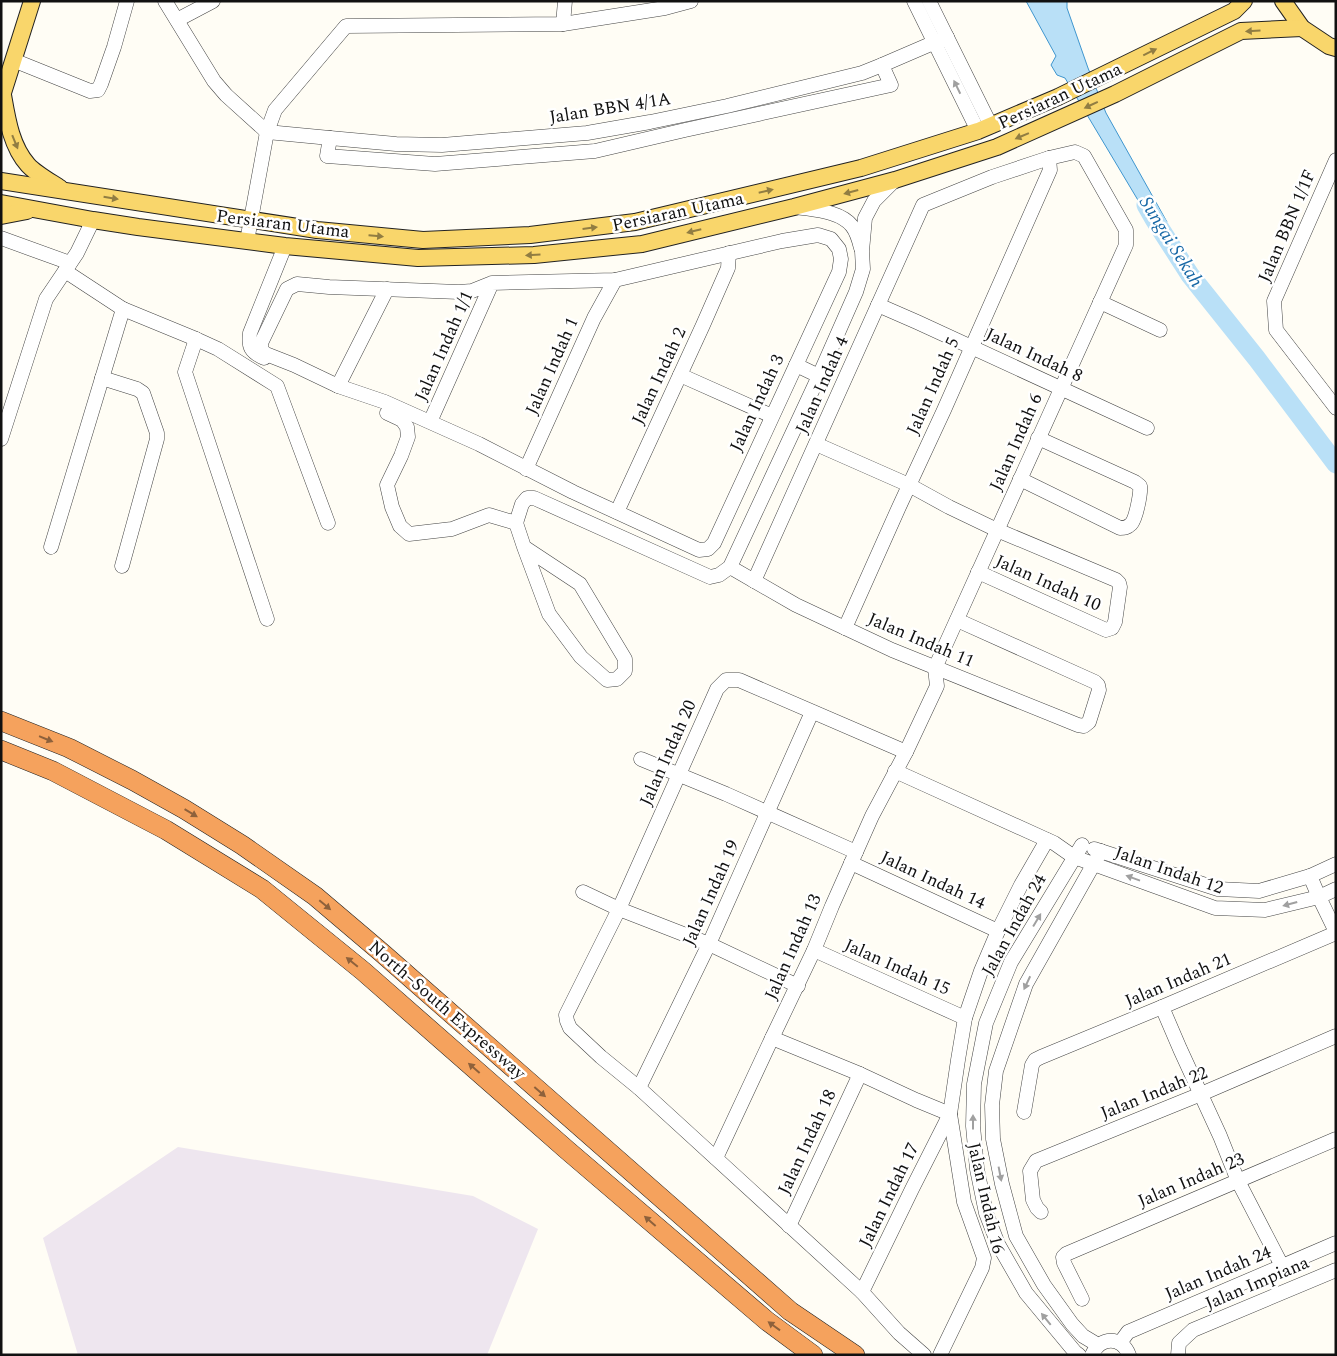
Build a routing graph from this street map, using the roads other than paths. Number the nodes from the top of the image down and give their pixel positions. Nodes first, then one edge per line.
1 (22, 1) edge
2 (32, 1) edge
3 (127, 1) edge
4 (165, 1) edge
5 (213, 1) edge
6 (565, 1) edge
7 (691, 1) edge
8 (914, 1) edge
9 (929, 1) edge
10 (1244, 1) edge
11 (1284, 1) edge
12 (177, 20) junction
13 (563, 24) junction
14 (1302, 28) junction
15 (947, 36) junction
16 (934, 43) junction
17 (1336, 48) edge
18 (7, 62) edge
19 (882, 65) junction
20 (2, 97) edge
21 (985, 129) junction
22 (267, 132) junction
23 (330, 138) junction
24 (484, 142) junction
25 (1049, 158) junction
26 (486, 160) junction
27 (1336, 160) edge
28 (895, 180) junction
29 (1, 181) edge
30 (63, 190) junction
31 (1, 203) edge
32 (794, 207) junction
33 (34, 210) junction
34 (1, 216) edge
35 (93, 220) junction
36 (251, 220) junction
37 (1, 238) edge
38 (247, 240) junction
39 (285, 246) junction
40 (862, 251) junction
41 (729, 254) junction
42 (68, 267) junction
43 (839, 272) joint
44 (614, 280) junction
45 (492, 283) junction
46 (387, 290) junction
47 (1100, 302) junction
48 (878, 305) junction
49 (123, 309) junction
50 (1160, 330) dead end
51 (196, 339) junction
52 (971, 347) junction
53 (796, 364) junction
54 (680, 375) junction
55 (819, 376) junction
56 (102, 378) junction
57 (338, 386) junction
58 (1061, 388) junction
59 (1336, 408) edge
60 (772, 416) junction
61 (430, 422) junction
62 (1147, 428) dead end
63 (1038, 438) junction
64 (1, 439) edge
65 (816, 444) junction
66 (526, 469) junction
67 (1020, 480) junction
68 (909, 485) junction
69 (617, 512) junction
70 (516, 523) junction
71 (328, 524) dead end
72 (997, 530) junction
73 (524, 547) junction
74 (51, 548) dead end
75 (122, 566) dead end
76 (730, 567) junction
77 (978, 572) junction
78 (754, 581) junction
79 (267, 619) dead end
80 (957, 620) junction
81 (845, 628) junction
82 (935, 668) junction
83 (812, 712) junction
84 (1, 720) edge
85 (1, 750) edge
86 (906, 752) junction
87 (641, 759) dead end
88 (895, 772) junction
89 (679, 774) junction
90 (767, 812) junction
91 (1050, 841) junction
92 (1082, 845) junction
93 (1101, 851) junction
94 (1074, 857) junction
95 (854, 858) junction
96 (1093, 864) junction
97 (1336, 864) edge
98 (1310, 876) junction
99 (1336, 889) edge
100 (583, 892) dead end
101 (1319, 896) junction
102 (619, 909) junction
103 (998, 931) junction
104 (1336, 932) edge
105 (709, 944) junction
106 (814, 950) junction
107 (798, 986) junction
108 (1162, 1007) junction
109 (965, 1018) junction
110 (1336, 1036) edge
111 (772, 1038) junction
112 (860, 1074) junction
113 (639, 1088) junction
114 (1201, 1094) junction
115 (1024, 1112) dead end
116 (950, 1114) junction
117 (1336, 1139) edge
118 (716, 1158) junction
119 (1238, 1181) junction
120 (1041, 1212) dead end
121 (789, 1226) junction
122 (1336, 1243) edge
123 (1282, 1266) junction
124 (1336, 1270) edge
125 (862, 1292) junction
126 (1082, 1300) dead end
127 (1120, 1343) junction
128 (1095, 1350) edge
129 (813, 1355) edge
130 (855, 1355) edge
131 (924, 1355) edge
132 (940, 1355) edge
133 (1079, 1355) edge
134 (1129, 1355) edge
135 (1178, 1355) edge

1 - 18 main road
2 - 18 main road
3 - 18 street
4 - 12 street
5 - 12 street
6 - 13 street
7 - 13 street
8 - 16 street
9 - 15 street
21 -> 10 main road, Persiaran Utama
11 - 14 main road
12 - 22 street
13 - 22 street
14 - 17 main road
14 -> 28 main road, Persiaran Utama
15 - 16 street, Jalan BBN 4/1A
15 - 21 street
16 - 19 street, Jalan BBN 4/1A
21 -> 16 street
18 - 20 main road
19 - 24 street, Jalan BBN 4/1A
19 - 26 street
20 -> 30 main road
36 -> 21 main road, Persiaran Utama
22 - 23 street, Jalan BBN 4/1A
22 - 36 street
23 - 24 street, Jalan BBN 4/1A
23 - 26 street
24 - 26 street
25 - 47 street, Jalan Indah 6
25 - 48 street, Jalan Indah 4
25 - 52 street, Jalan Indah 5
27 - 59 street, Jalan BBN 1/1F
28 -> 32 main road, Persiaran Utama
28 - 40 street
29 - 30 main road, Persiaran Utama
30 -> 36 main road, Persiaran Utama
31 - 33 main road, Persiaran Utama
32 -> 39 main road, Persiaran Utama
32 - 40 street
33 - 34 main road
33 - 35 main road, Persiaran Utama
35 - 38 main road, Persiaran Utama
35 - 42 street
36 - 38 street
37 - 42 street
38 - 39 main road, Persiaran Utama
39 - 70 street
40 - 55 street
41 - 43 street, Jalan Indah 1/1
41 - 44 street, Jalan Indah 1/1
41 - 54 street, Jalan Indah 2
42 - 49 street
42 - 64 street
43 - 53 street, Jalan Indah 3
44 - 45 street, Jalan Indah 1/1
44 - 66 street, Jalan Indah 1
45 - 46 street
45 - 61 street, Jalan Indah 1/1
46 - 57 street
46 - 57 street
47 - 50 street
47 - 58 street, Jalan Indah 6
48 - 52 street, Jalan Indah 8
48 - 65 street, Jalan Indah 4
49 - 51 street
49 - 56 street
51 - 71 street
51 - 79 street
52 - 58 street, Jalan Indah 8
52 - 68 street, Jalan Indah 5
53 - 55 street
53 - 60 street, Jalan Indah 3
54 - 60 street
54 - 69 street, Jalan Indah 2
55 - 76 street
56 - 74 street
56 - 75 street
57 - 61 street
58 - 62 street, Jalan Indah 8
58 - 63 street, Jalan Indah 6
60 - 69 street, Jalan Indah 3
61 - 66 street
63 - 67 street, Jalan Indah 6
63 - 67 street
65 - 68 street
65 - 78 street, Jalan Indah 4
66 - 69 street
67 - 72 street, Jalan Indah 6
68 - 72 street
68 - 81 street, Jalan Indah 5
70 - 73 street
70 - 76 street
72 - 77 street, Jalan Indah 6
72 - 77 street, Jalan Indah 10
73 - 73 street
76 - 78 street, Jalan Indah 11
77 - 80 street, Jalan Indah 6
78 - 81 street, Jalan Indah 11
80 - 82 street, Jalan Indah 6
80 - 82 street, Jalan Indah 11
81 - 82 street, Jalan Indah 11
82 - 86 street, Jalan Indah 13
83 - 86 street, Jalan Indah 20
83 - 89 street, Jalan Indah 20
83 - 90 street, Jalan Indah 19
84 -> 130 highway, North–South Expressway
129 -> 85 highway, North–South Expressway
86 - 88 street, Jalan Indah 13
87 - 89 street, Jalan Indah 14
88 - 91 street, Jalan Indah 12
88 - 95 street, Jalan Indah 13
89 - 90 street, Jalan Indah 14
89 - 102 street, Jalan Indah 20
90 - 95 street, Jalan Indah 14
90 - 105 street, Jalan Indah 19
91 - 92 street, Jalan Indah 12
91 - 94 street, Jalan Indah 12
91 - 103 street
92 - 93 street, Jalan Indah 12
92 - 94 street, Jalan Indah 24
93 - 96 street
93 - 98 street, Jalan Indah 12
94 - 96 street, Jalan Indah 12
133 -> 94 street, Jalan Indah 24
95 - 103 street, Jalan Indah 14
95 - 106 street, Jalan Indah 13
101 -> 96 street, Jalan Indah 12
96 -> 128 street
97 - 98 street, Jalan Indah 12
98 - 101 street
99 - 101 street, Jalan Indah 12
100 - 102 street
101 - 104 street
102 - 105 street
102 - 113 street, Jalan Indah 20
103 - 109 street
104 - 108 street, Jalan Indah 21
105 - 107 street
105 - 113 street, Jalan Indah 19
106 - 107 street, Jalan Indah 13
106 - 109 street, Jalan Indah 15
107 - 111 street, Jalan Indah 13
108 - 114 street
108 - 115 street, Jalan Indah 21
109 - 116 street
110 - 114 street, Jalan Indah 22
111 - 112 street
111 - 118 street, Jalan Indah 13
112 - 116 street
112 - 121 street, Jalan Indah 18
113 - 118 street
114 - 119 street
114 - 120 street, Jalan Indah 22
116 - 125 street, Jalan Indah 17
116 - 132 street, Jalan Indah 16
117 - 119 street, Jalan Indah 23
118 - 121 street
119 - 123 street
119 - 126 street, Jalan Indah 23
121 - 125 street
122 - 123 street, Jalan Indah 24
123 - 127 street, Jalan Indah 24
124 - 135 street, Jalan Impiana
125 - 131 street
127 - 128 street
127 - 134 street

